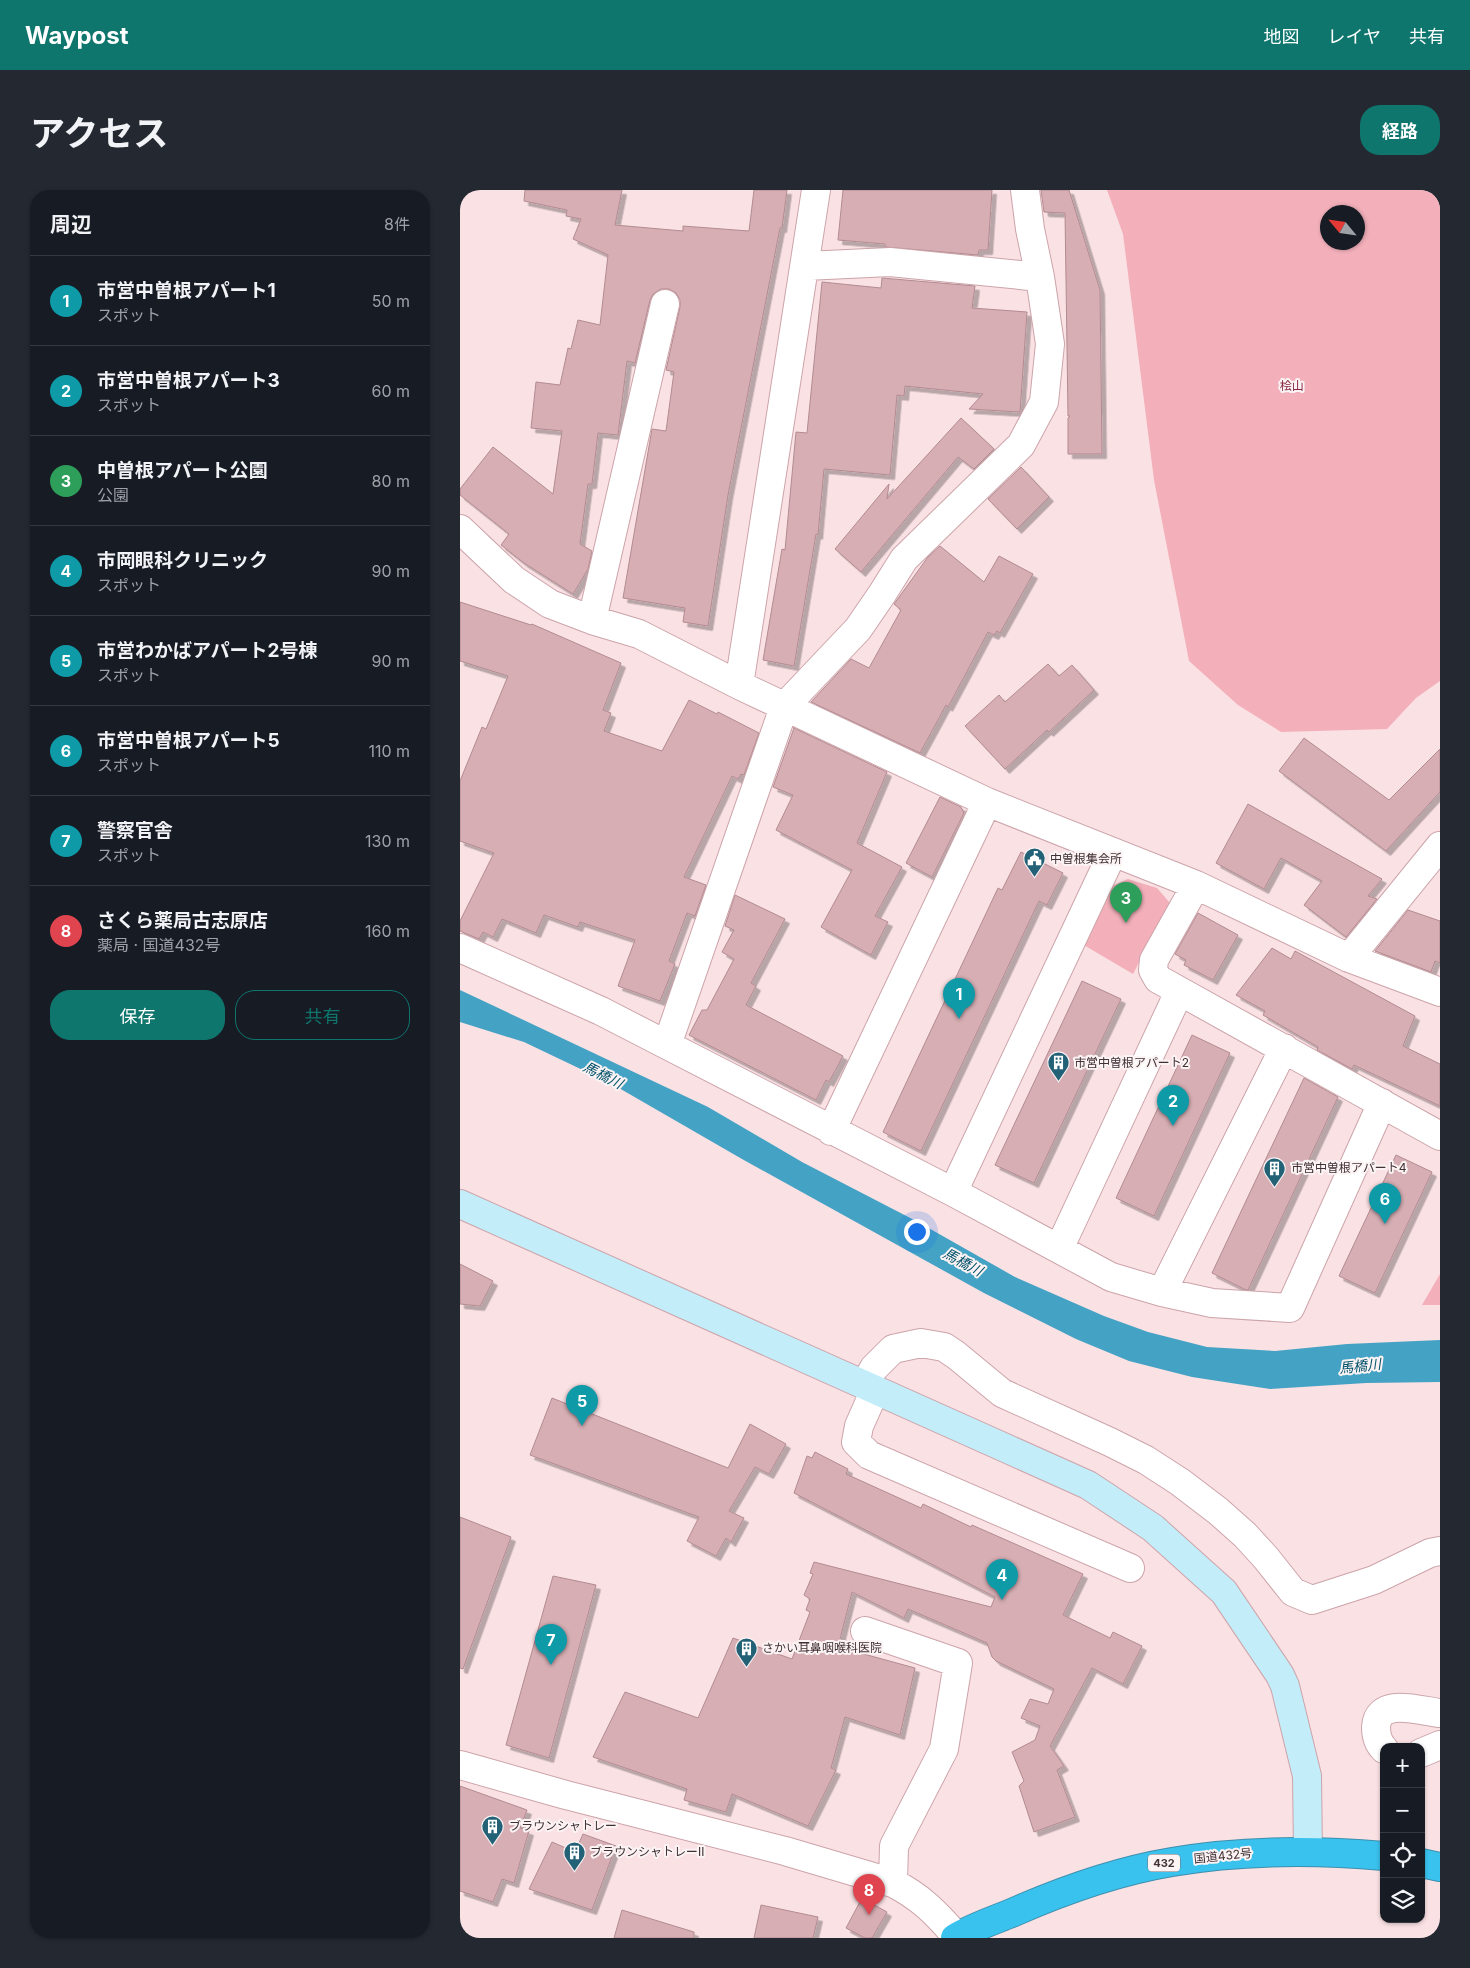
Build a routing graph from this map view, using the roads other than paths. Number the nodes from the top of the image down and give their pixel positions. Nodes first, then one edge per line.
1 (816, 190) edge
2 (1025, 190) edge
3 (805, 266) junction
4 (1040, 277) junction
5 (665, 304) dead end
6 (460, 529) edge
7 (592, 620) junction
8 (739, 685) junction
9 (784, 707) junction
10 (987, 802) junction
11 (1440, 846) edge
12 (1113, 852) junction
13 (1196, 885) junction
14 (460, 948) edge
15 (1349, 958) junction
16 (1179, 992) junction
17 (1440, 992) edge
18 (667, 1045) junction
19 (1284, 1048) junction
20 (1382, 1103) junction
21 (831, 1131) junction
22 (1440, 1136) edge
23 (953, 1192) junction
24 (460, 1204) edge
25 (1059, 1249) junction
26 (1162, 1292) junction
27 (869, 1387) junction
28 (1440, 1551) edge
29 (1130, 1568) dead end
30 (865, 1631) dead end
31 (1440, 1713) edge
32 (1381, 1743) edge
33 (1440, 1745) edge
34 (1425, 1751) edge
35 (460, 1765) edge
36 (1308, 1852) junction
37 (1380, 1856) edge
38 (1425, 1864) edge
39 (1440, 1867) edge
40 (893, 1883) junction
41 (956, 1937) edge

1 - 3 street
2 - 4 street
3 - 4 street
3 - 8 street
4 - 9 street
5 - 7 street
6 - 7 street
7 - 8 street
8 - 9 street
9 - 10 street
9 - 18 street
10 - 12 street
10 - 21 street
11 - 15 street
12 - 13 street
12 - 23 street
13 - 15 street
13 - 16 street
14 - 18 street
15 - 17 street
16 - 19 street
16 - 25 street
18 - 21 street
19 - 20 street
19 - 26 street
20 - 22 street
20 - 26 street
21 - 23 street
23 - 25 street
24 - 27 street
25 - 26 street
27 - 28 street
27 - 29 street
27 - 36 street
30 - 40 street
31 - 32 street
33 - 34 street
35 - 40 street
36 - 37 highway, 国道432号 / 432
36 - 41 highway, 国道432号 / 432
38 - 39 highway
40 - 41 street

